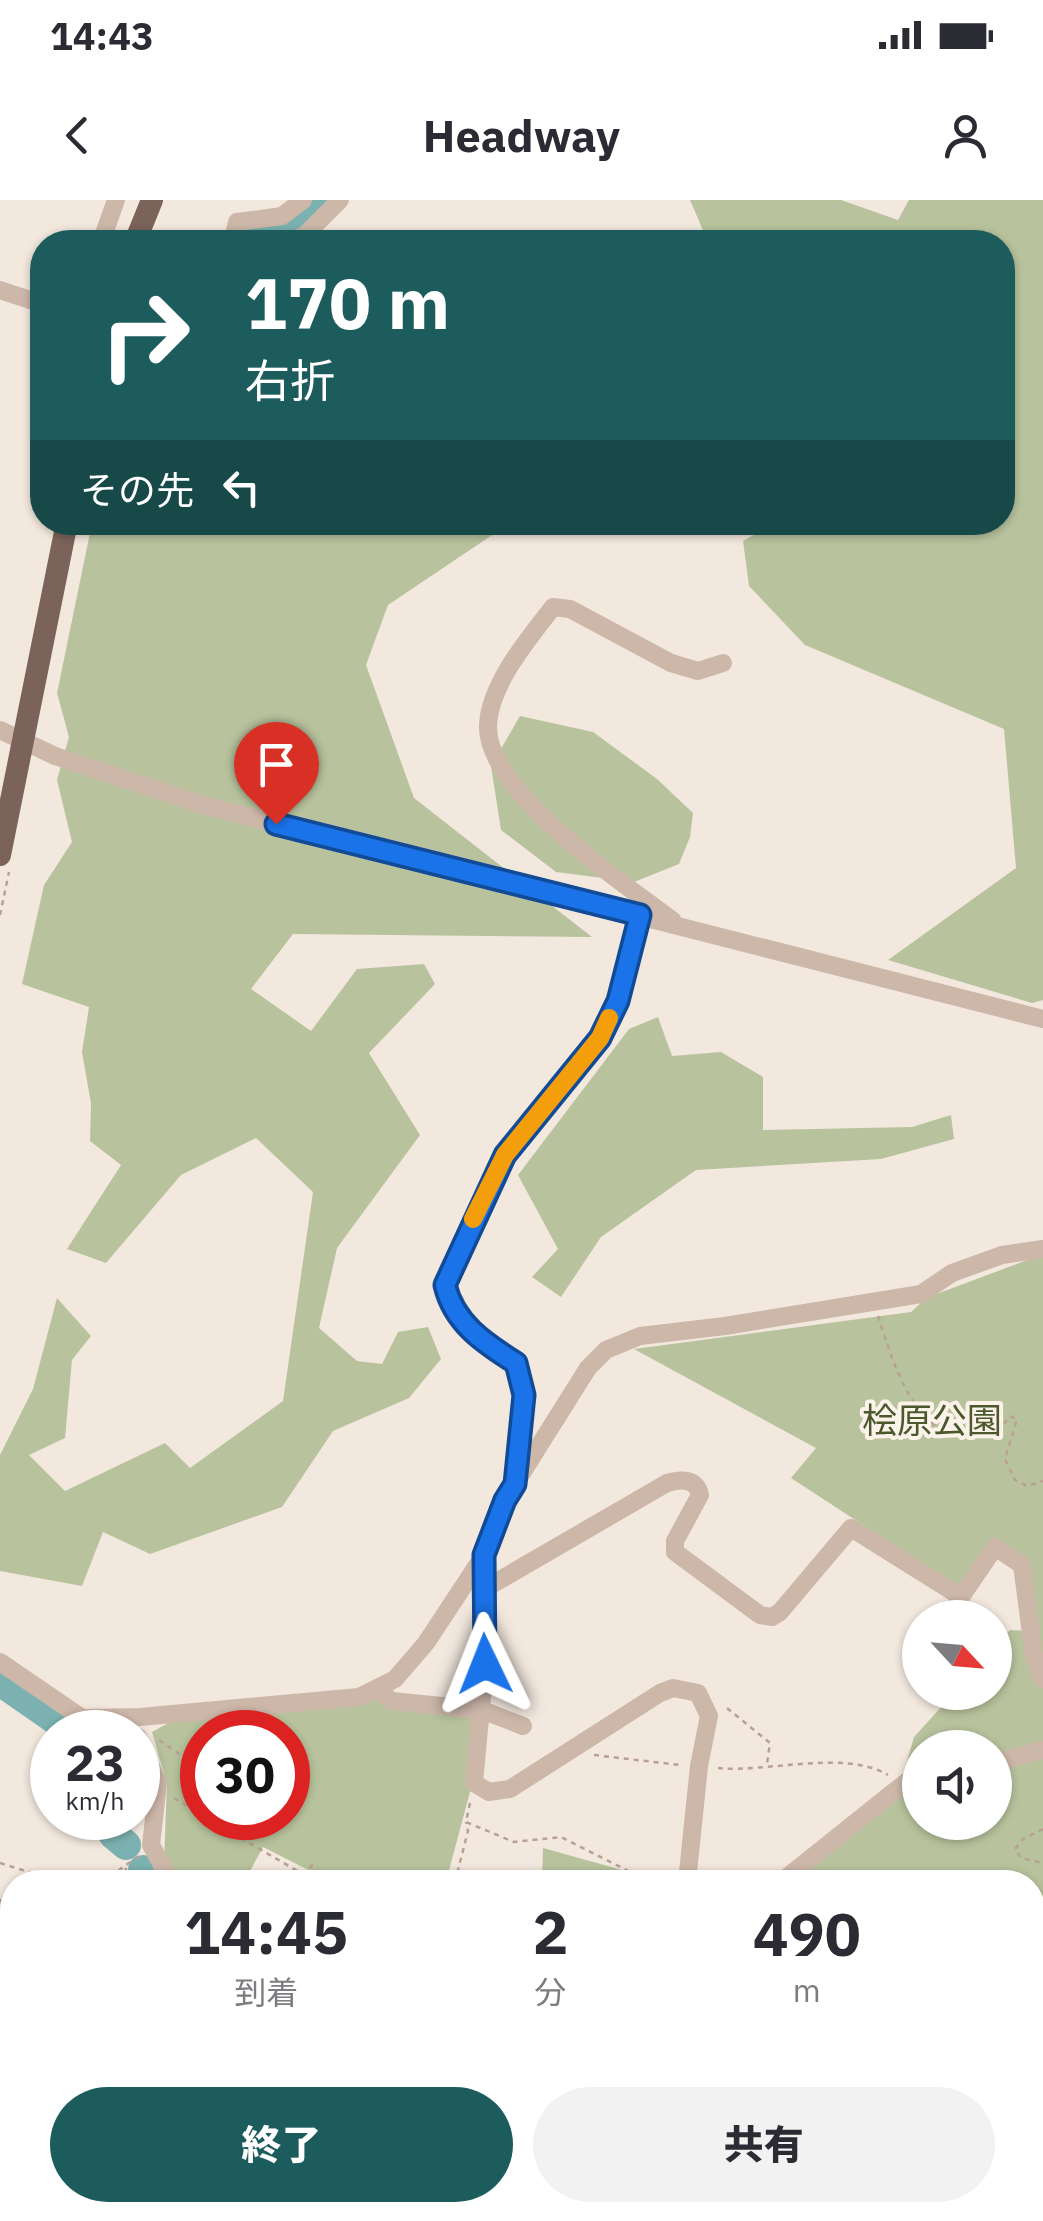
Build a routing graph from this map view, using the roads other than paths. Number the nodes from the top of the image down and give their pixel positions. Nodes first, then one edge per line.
1 (116, 200) edge
2 (152, 200) edge
3 (302, 200) edge
4 (340, 200) edge
5 (105, 230) edge
6 (140, 230) edge
7 (236, 230) edge
8 (310, 230) edge
9 (0, 290) edge
10 (30, 300) edge
11 (64, 535) edge
12 (723, 663) dead end
13 (0, 730) edge
14 (22, 742) junction
15 (0, 856) edge
16 (640, 915) junction
17 (686, 930) junction
18 (1043, 1019) edge
19 (1043, 1249) edge
20 (515, 1484) junction
21 (484, 1555) junction
22 (484, 1592) junction
23 (962, 1597) junction
24 (960, 1600) edge
25 (447, 1611) junction
26 (0, 1662) edge
27 (1043, 1680) edge
28 (378, 1690) junction
29 (70, 1710) edge
30 (482, 1710) junction
31 (523, 1726) dead end
32 (160, 1727) edge
33 (1043, 1750) edge
34 (1012, 1758) edge
35 (902, 1786) edge
36 (152, 1840) edge
37 (165, 1870) edge
38 (688, 1870) edge
39 (796, 1870) edge

1 - 5 street
2 - 6 main road
3 - 7 street
4 - 8 street
9 - 10 street
11 - 14 main road
12 - 17 street
13 - 14 street
14 - 15 main road
14 - 16 street
16 - 17 street
16 - 20 street
17 - 18 street
19 - 20 street
20 - 21 street
21 - 22 street
21 - 25 street
22 - 23 street
22 - 25 street
22 - 30 street
23 - 24 street
23 - 27 street
25 - 28 street
26 - 29 street
28 - 30 street
28 - 32 street
30 - 31 street
30 - 38 street
33 - 34 street
35 - 39 street
36 - 37 street

